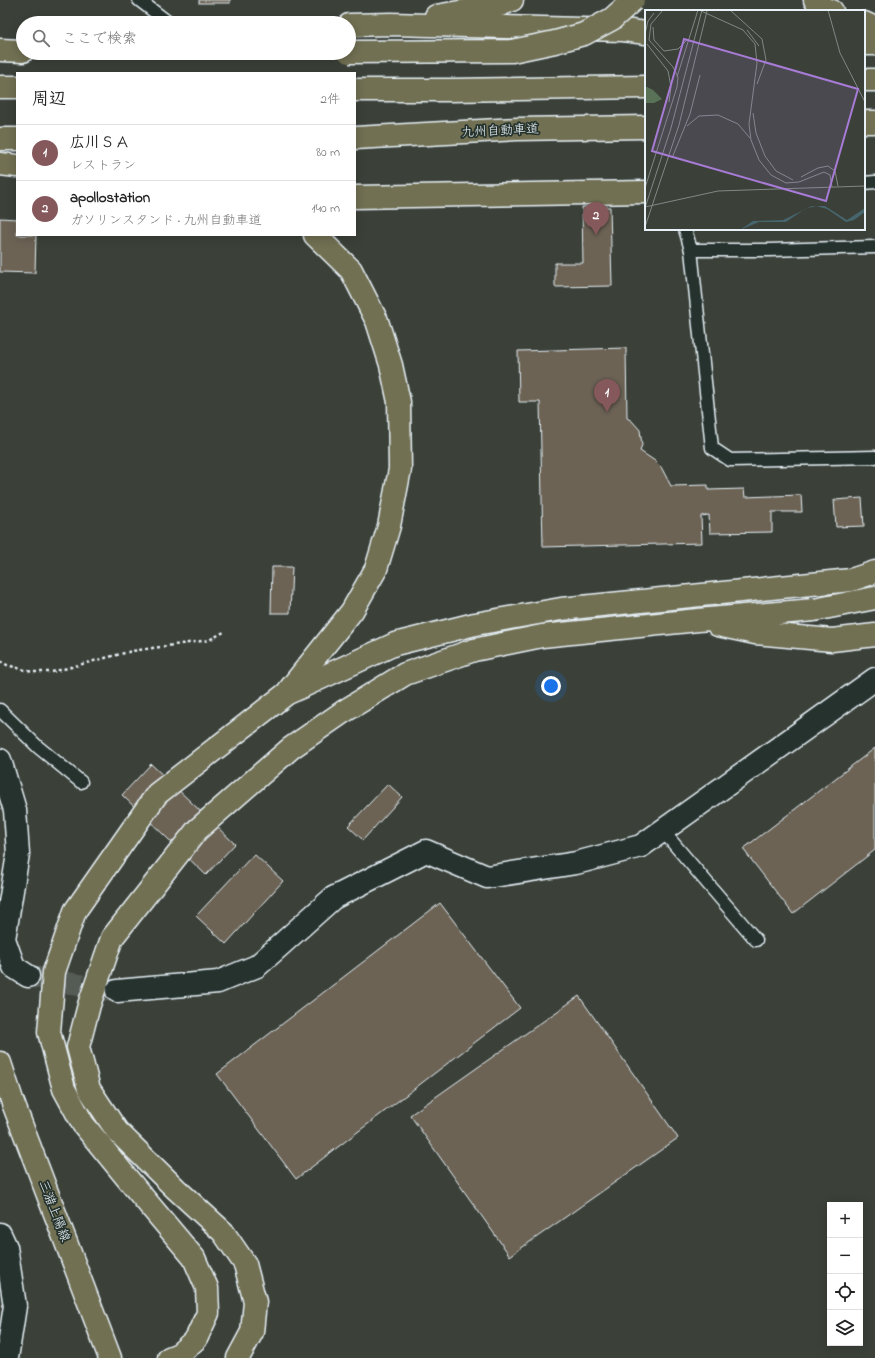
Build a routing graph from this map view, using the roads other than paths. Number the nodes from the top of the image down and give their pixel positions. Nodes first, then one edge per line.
1 (139, 0) edge
2 (512, 0) edge
3 (633, 0) edge
4 (815, 0) edge
5 (830, 10) edge
6 (160, 16) edge
7 (865, 23) edge
8 (391, 24) junction
9 (356, 25) edge
10 (875, 28) edge
11 (645, 32) edge
12 (0, 50) edge
13 (16, 50) edge
14 (356, 52) edge
15 (0, 87) edge
16 (16, 87) edge
17 (645, 87) edge
18 (356, 90) edge
19 (645, 127) edge
20 (356, 138) edge
21 (0, 139) edge
22 (16, 139) edge
23 (0, 164) edge
24 (16, 166) edge
25 (875, 182) edge
26 (865, 183) edge
27 (645, 192) edge
28 (356, 197) edge
29 (685, 230) edge
30 (316, 236) edge
31 (875, 247) edge
32 (691, 250) junction
33 (875, 457) edge
34 (875, 572) edge
35 (875, 598) edge
36 (698, 620) junction
37 (875, 635) edge
38 (875, 679) edge
39 (286, 694) junction
40 (0, 710) edge
41 (0, 760) edge
42 (81, 782) dead end
43 (662, 830) junction
44 (756, 940) dead end
45 (28, 976) tunnel mouth
46 (117, 991) tunnel mouth
47 (0, 1063) edge
48 (0, 1234) edge
49 (7, 1358) edge
50 (110, 1358) edge
51 (169, 1358) edge
52 (238, 1358) edge

1 - 6 lane
2 - 8 main road
3 - 14 main road, bridge
4 - 5 main road
7 - 10 main road
8 - 9 main road
8 - 11 main road
12 - 13 main road
15 - 16 main road
17 - 18 main road
19 - 20 main road, 九州自動車道
21 - 22 main road
23 - 24 main road
25 - 26 lane
27 - 28 main road
29 - 32 lane
30 - 39 main road
31 - 32 lane
32 - 33 lane
34 - 39 main road
35 - 36 main road
36 - 37 main road
36 - 52 main road
38 - 43 street
39 - 51 main road
40 - 42 lane
41 - 45 street
43 - 44 lane
43 - 46 street
47 - 50 main road, 三潴上陽線
48 - 49 street

